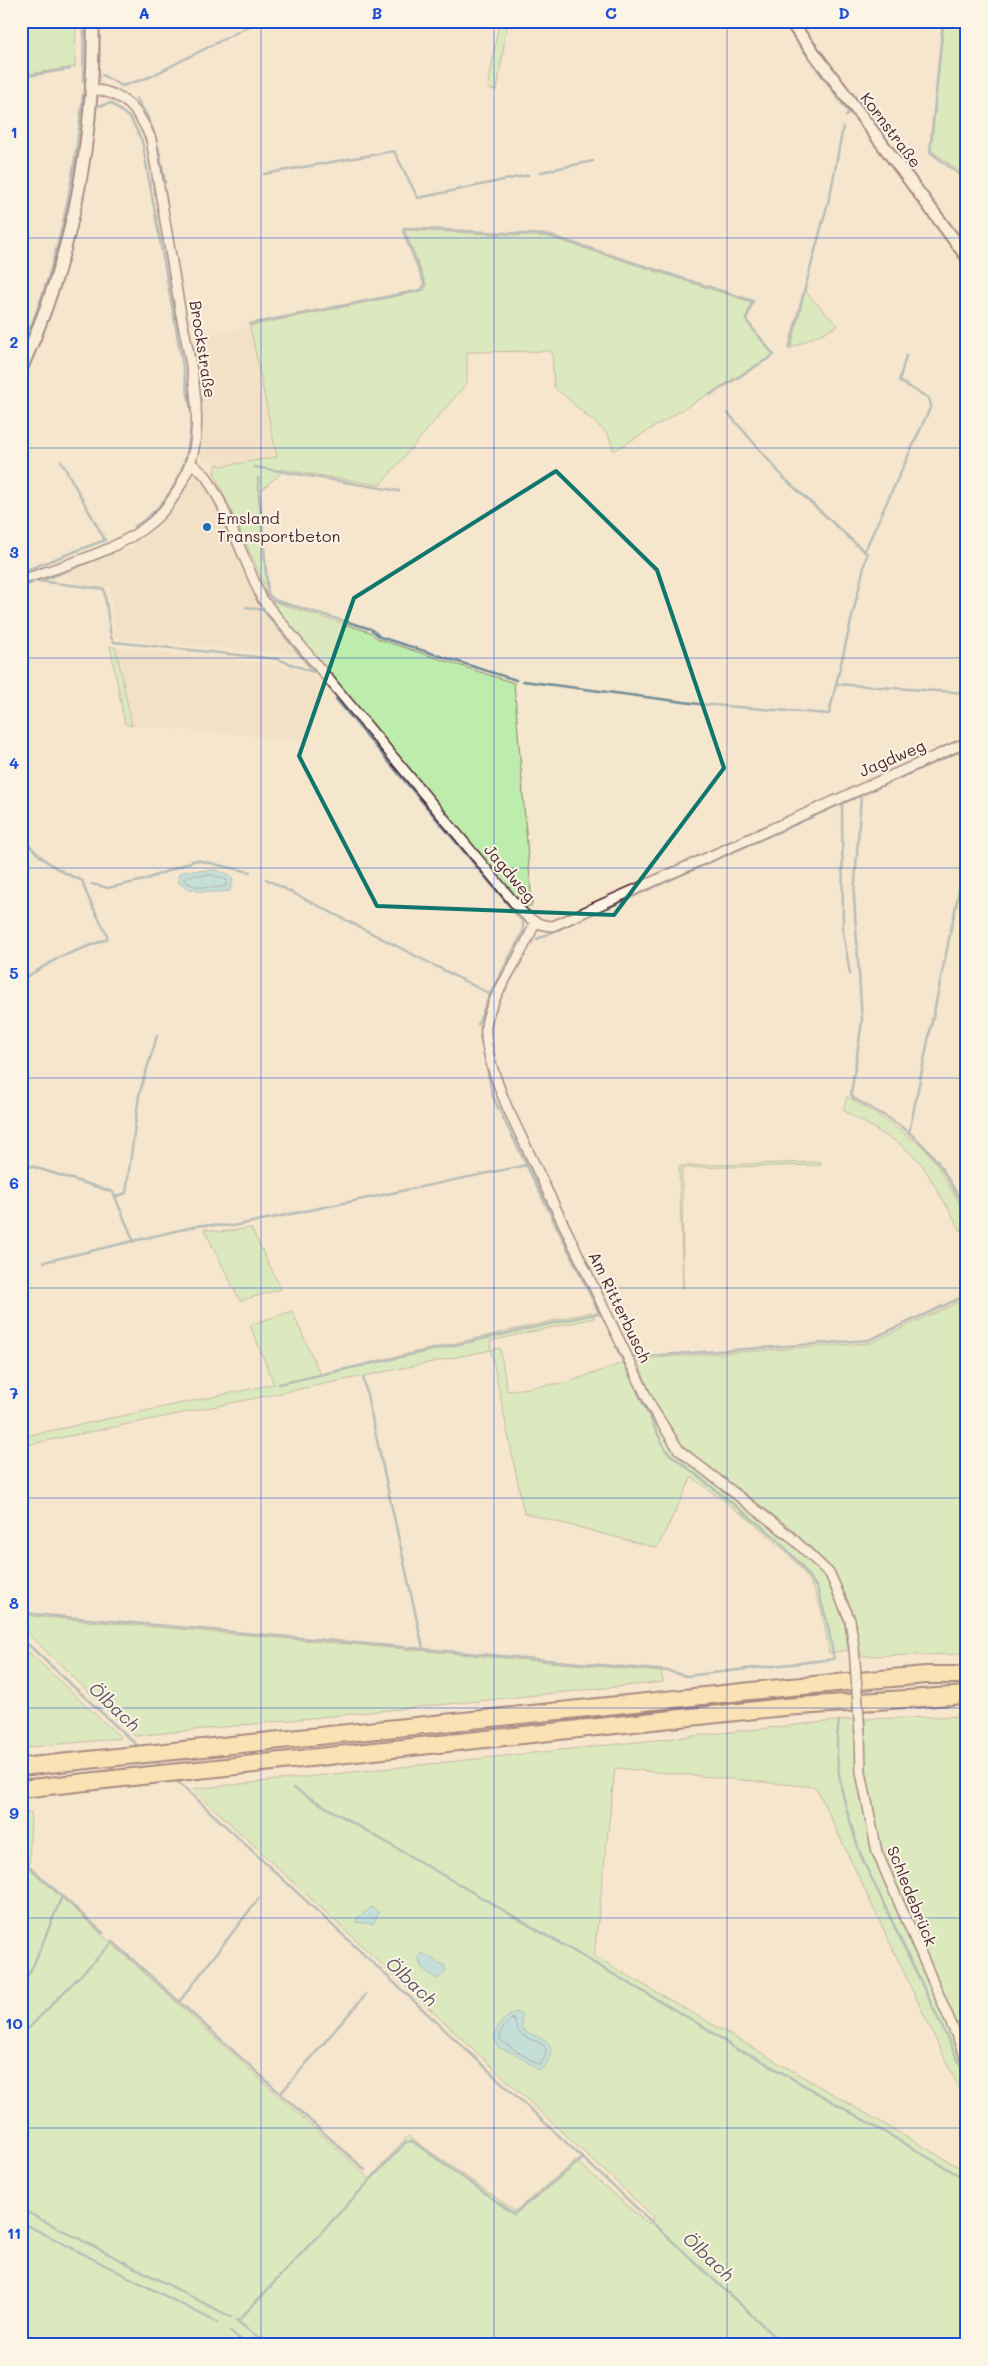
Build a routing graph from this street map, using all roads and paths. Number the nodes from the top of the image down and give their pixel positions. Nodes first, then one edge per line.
1 (93, 21) edge
2 (790, 21) edge
3 (92, 89) junction
4 (967, 257) edge
5 (21, 369) edge
6 (191, 463) junction
7 (21, 580) edge
8 (967, 742) edge
9 (535, 922) junction
10 (967, 1675) edge
11 (967, 1694) edge
12 (860, 1734) joint
13 (21, 1768) edge
14 (21, 1789) edge
15 (967, 2060) edge

1 - 3 street
2 - 4 street, Kornstraße
3 - 5 street
3 - 6 street, Brockstraße
6 - 7 street, Brockstraße
6 - 9 street, Jagdweg
8 - 9 street, Jagdweg
9 - 12 street, Am Ritterbusch, bridge
10 - 13 highway
11 - 14 highway
12 - 15 street, Schledebrück

